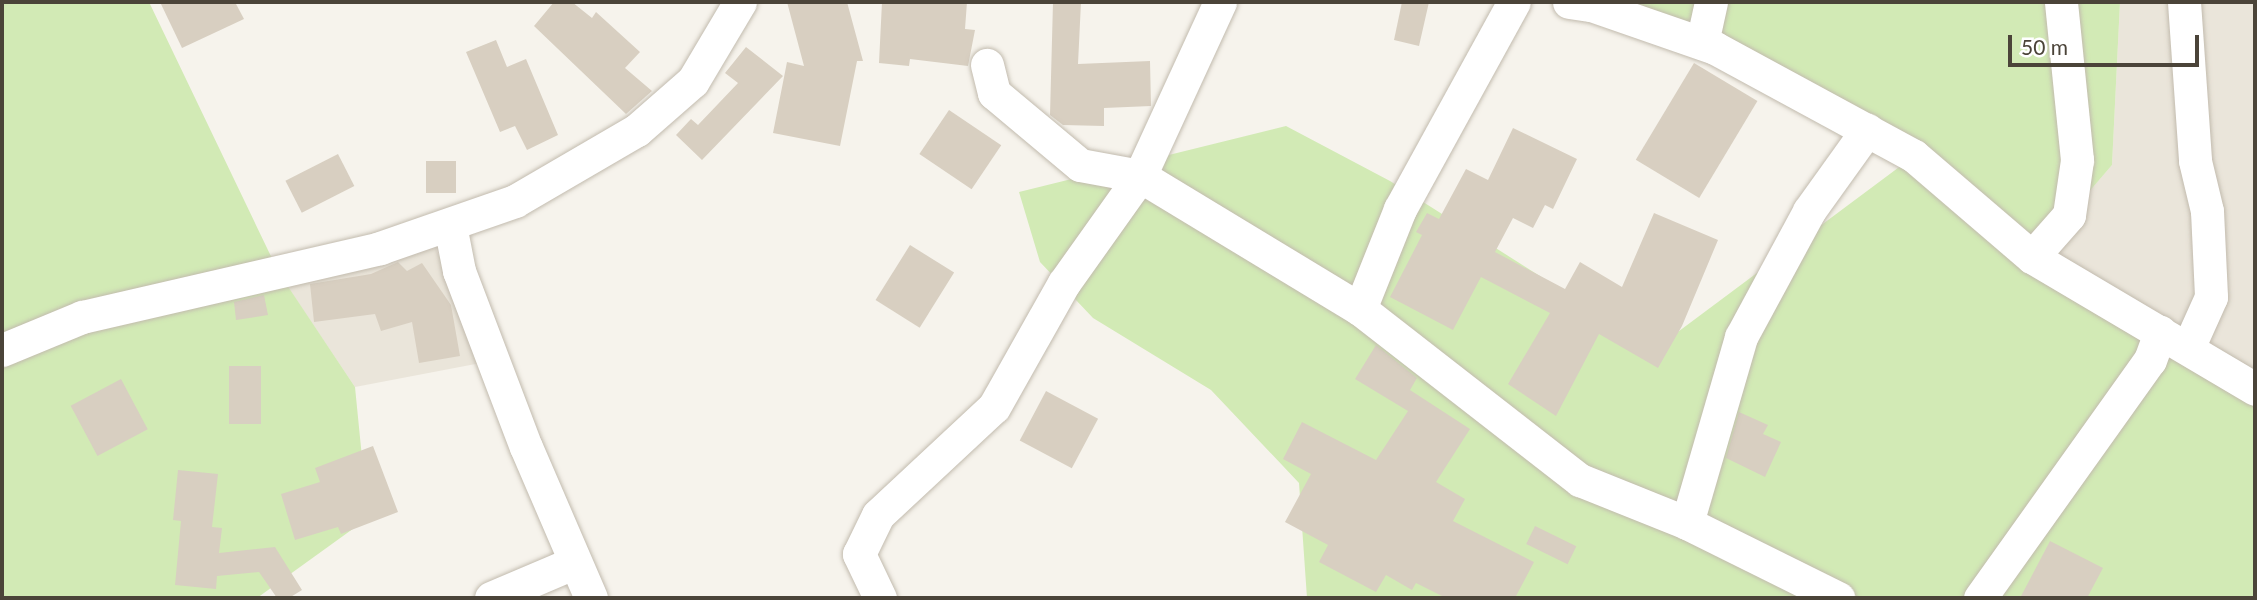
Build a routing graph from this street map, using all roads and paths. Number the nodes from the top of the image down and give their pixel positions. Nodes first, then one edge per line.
1 (740, 2) edge
2 (1220, 2) edge
3 (1514, 2) edge
4 (1569, 2) edge
5 (1711, 2) edge
6 (2061, 2) edge
7 (2184, 2) edge
8 (1702, 43) junction
9 (987, 65) dead end
10 (1867, 130) junction
11 (1140, 176) junction
12 (450, 225) junction
13 (2032, 257) junction
14 (1360, 309) junction
15 (2175, 339) junction
16 (2, 350) edge
17 (2255, 389) edge
18 (1687, 523) junction
19 (573, 563) junction
20 (491, 598) edge
21 (591, 598) edge
22 (880, 598) edge
23 (1838, 598) edge
24 (1980, 598) edge

1 - 12 street
2 - 11 street
3 - 14 street
4 - 8 street
5 - 8 street
6 - 13 street
7 - 15 street
8 - 10 street
9 - 11 street
10 - 13 street
10 - 18 street
11 - 14 street
11 - 22 street
12 - 16 street
12 - 19 street
13 - 15 street
14 - 18 street
15 - 17 street
15 - 24 street
18 - 23 street
19 - 20 street
19 - 21 street

